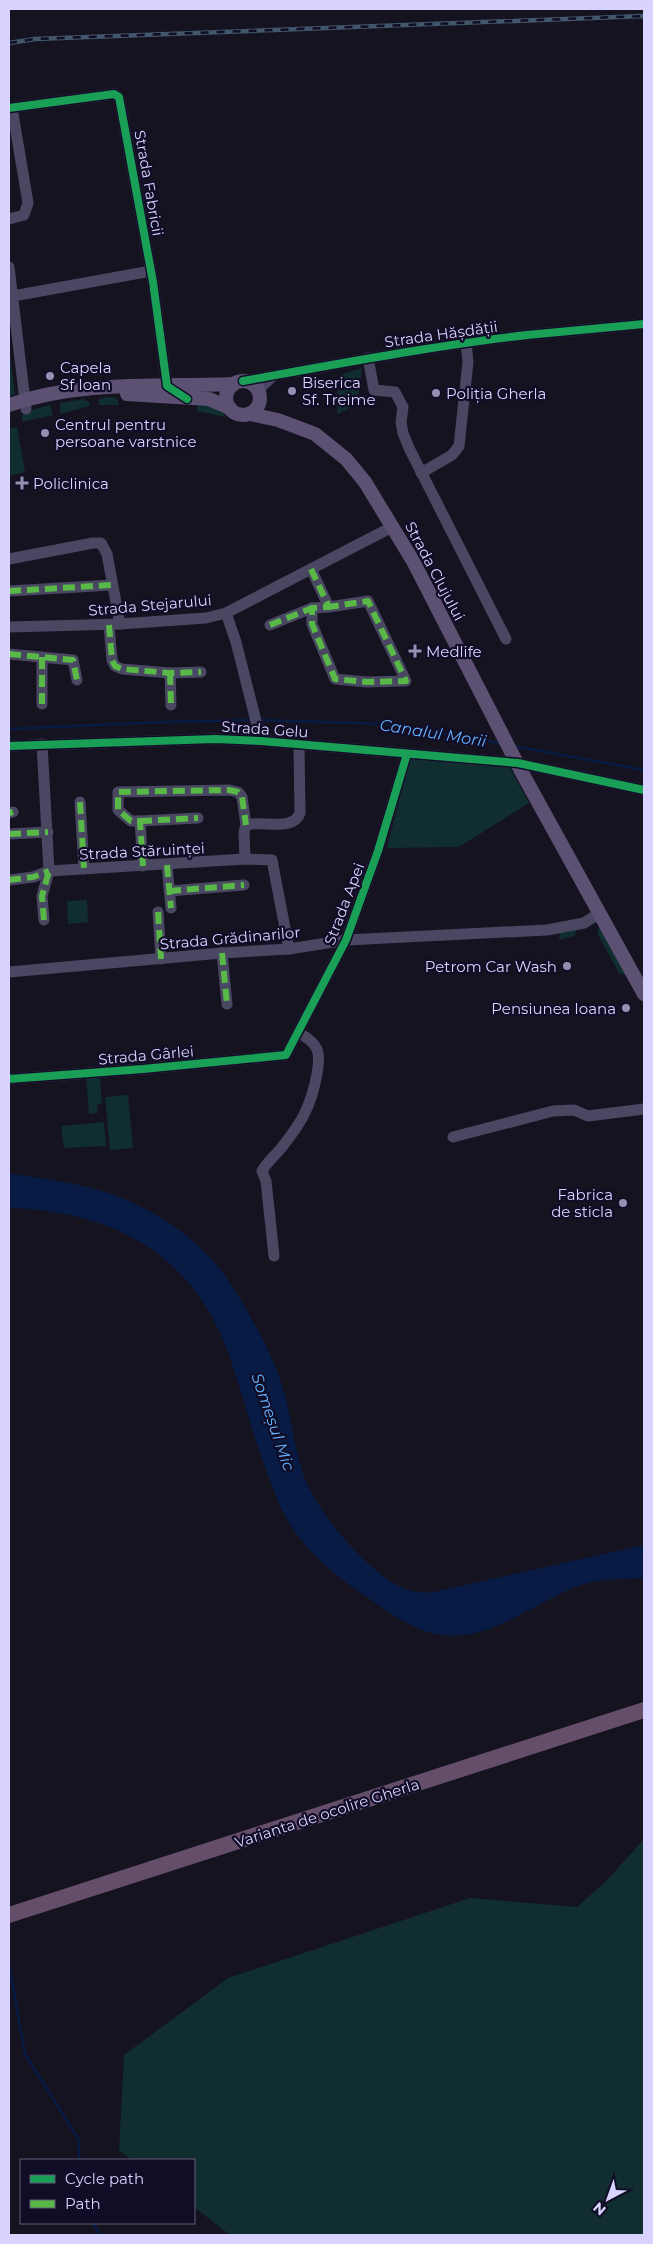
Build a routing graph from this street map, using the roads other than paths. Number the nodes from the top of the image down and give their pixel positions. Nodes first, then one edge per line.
1 (10, 108) edge
2 (9, 219) edge
3 (9, 267) edge
4 (151, 271) junction
5 (13, 296) junction
6 (644, 324) edge
7 (466, 343) junction
8 (368, 358) junction
9 (273, 376) junction
10 (239, 383) junction
11 (167, 386) junction
12 (146, 391) junction
13 (259, 395) junction
14 (187, 399) junction
15 (25, 404) junction
16 (9, 405) edge
17 (230, 408) junction
18 (9, 414) edge
19 (250, 414) junction
20 (296, 426) junction
21 (421, 473) junction
22 (392, 527) junction
23 (9, 559) edge
24 (311, 569) junction
25 (112, 586) junction
26 (9, 591) edge
27 (329, 607) junction
28 (312, 608) junction
29 (226, 613) junction
30 (115, 625) junction
31 (270, 625) dead end
32 (9, 627) edge
33 (506, 639) dead end
34 (9, 654) edge
35 (42, 657) junction
36 (202, 672) dead end
37 (170, 673) junction
38 (77, 680) dead end
39 (42, 704) dead end
40 (171, 704) dead end
41 (261, 741) junction
42 (42, 744) junction
43 (299, 745) junction
44 (9, 746) edge
45 (406, 754) junction
46 (515, 758) junction
47 (644, 790) edge
48 (80, 802) dead end
49 (198, 818) dead end
50 (140, 821) junction
51 (246, 825) junction
52 (48, 832) junction
53 (9, 834) edge
54 (245, 859) junction
55 (167, 865) junction
56 (142, 866) junction
57 (84, 870) junction
58 (49, 871) junction
59 (9, 880) edge
60 (244, 885) dead end
61 (169, 890) junction
62 (171, 908) dead end
63 (158, 912) dead end
64 (600, 913) junction
65 (44, 920) dead end
66 (346, 940) junction
67 (289, 949) junction
68 (222, 953) junction
69 (161, 959) junction
70 (9, 972) edge
71 (644, 994) edge
72 (227, 1004) dead end
73 (299, 1033) junction
74 (286, 1055) joint
75 (9, 1079) edge
76 (644, 1109) edge
77 (453, 1137) dead end
78 (274, 1256) dead end
79 (644, 1710) edge
80 (10, 1914) edge

1 - 2 street
1 - 4 street, Strada Fabricii
3 - 5 street
4 - 5 street
4 - 11 street, Strada Fabricii
5 - 15 street
6 - 7 street, Strada Hășdății
7 - 8 street, Strada Hășdății
7 - 21 street
8 - 9 street, Strada Hășdății
8 - 21 street
9 - 10 street, Strada Hășdății
9 - 13 street
10 - 11 main road, Strada Clujului
10 - 13 main road, Strada Clujului
10 - 17 main road
11 - 12 main road, Strada Clujului
11 - 14 street
12 - 14 main road, Strada Clujului
12 - 15 main road
13 - 19 main road
13 - 20 main road, Strada Clujului
14 - 17 main road, Strada Clujului
15 - 16 main road
15 - 18 main road
17 - 19 main road, Strada Clujului
19 - 20 main road, Strada Clujului
20 - 22 main road, Strada Clujului
21 - 33 street
22 - 24 street, Strada Stejarului
22 - 46 main road, Strada Clujului
23 - 25 street
24 - 27 street
24 - 29 street, Strada Stejarului
25 - 26 street
25 - 30 street
27 - 28 street
27 - 28 street
28 - 31 street
29 - 30 street, Strada Stejarului
29 - 41 street
30 - 32 street, Strada Stejarului
30 - 37 street
34 - 35 street
35 - 38 street
35 - 39 street
36 - 37 street
37 - 40 street
41 - 42 street, Strada Gelu
41 - 43 street, Strada Gelu
42 - 44 street, Strada Gelu
42 - 52 street
43 - 45 street, Strada Gelu
43 - 51 street
45 - 46 street, Strada Gelu
45 - 66 street, Strada Apei
46 - 47 street, Strada Gelu
46 - 64 main road, Strada Clujului
48 - 57 street
49 - 50 street
50 - 51 street
50 - 56 street
51 - 54 street
52 - 53 street
52 - 58 street
54 - 55 street, Strada Stăruinței
54 - 67 street, Strada Stăruinței
55 - 56 street, Strada Stăruinței
55 - 61 street
56 - 57 street, Strada Stăruinței
57 - 58 street, Strada Stăruinței
58 - 59 street, Strada Stăruinței
58 - 65 street
60 - 61 street
61 - 62 street
63 - 69 street
64 - 66 street, Strada Grădinarilor
64 - 71 main road, Strada Clujului
66 - 67 street, Strada Grădinarilor
66 - 73 street, Strada Apei
67 - 68 street, Strada Grădinarilor
68 - 69 street, Strada Grădinarilor
68 - 72 street
69 - 70 street, Strada Grădinarilor
73 - 74 street, Strada Apei
73 - 78 street
74 - 75 street, Strada Gârlei
76 - 77 street
79 - 80 highway, Varianta de ocolire Gherla

